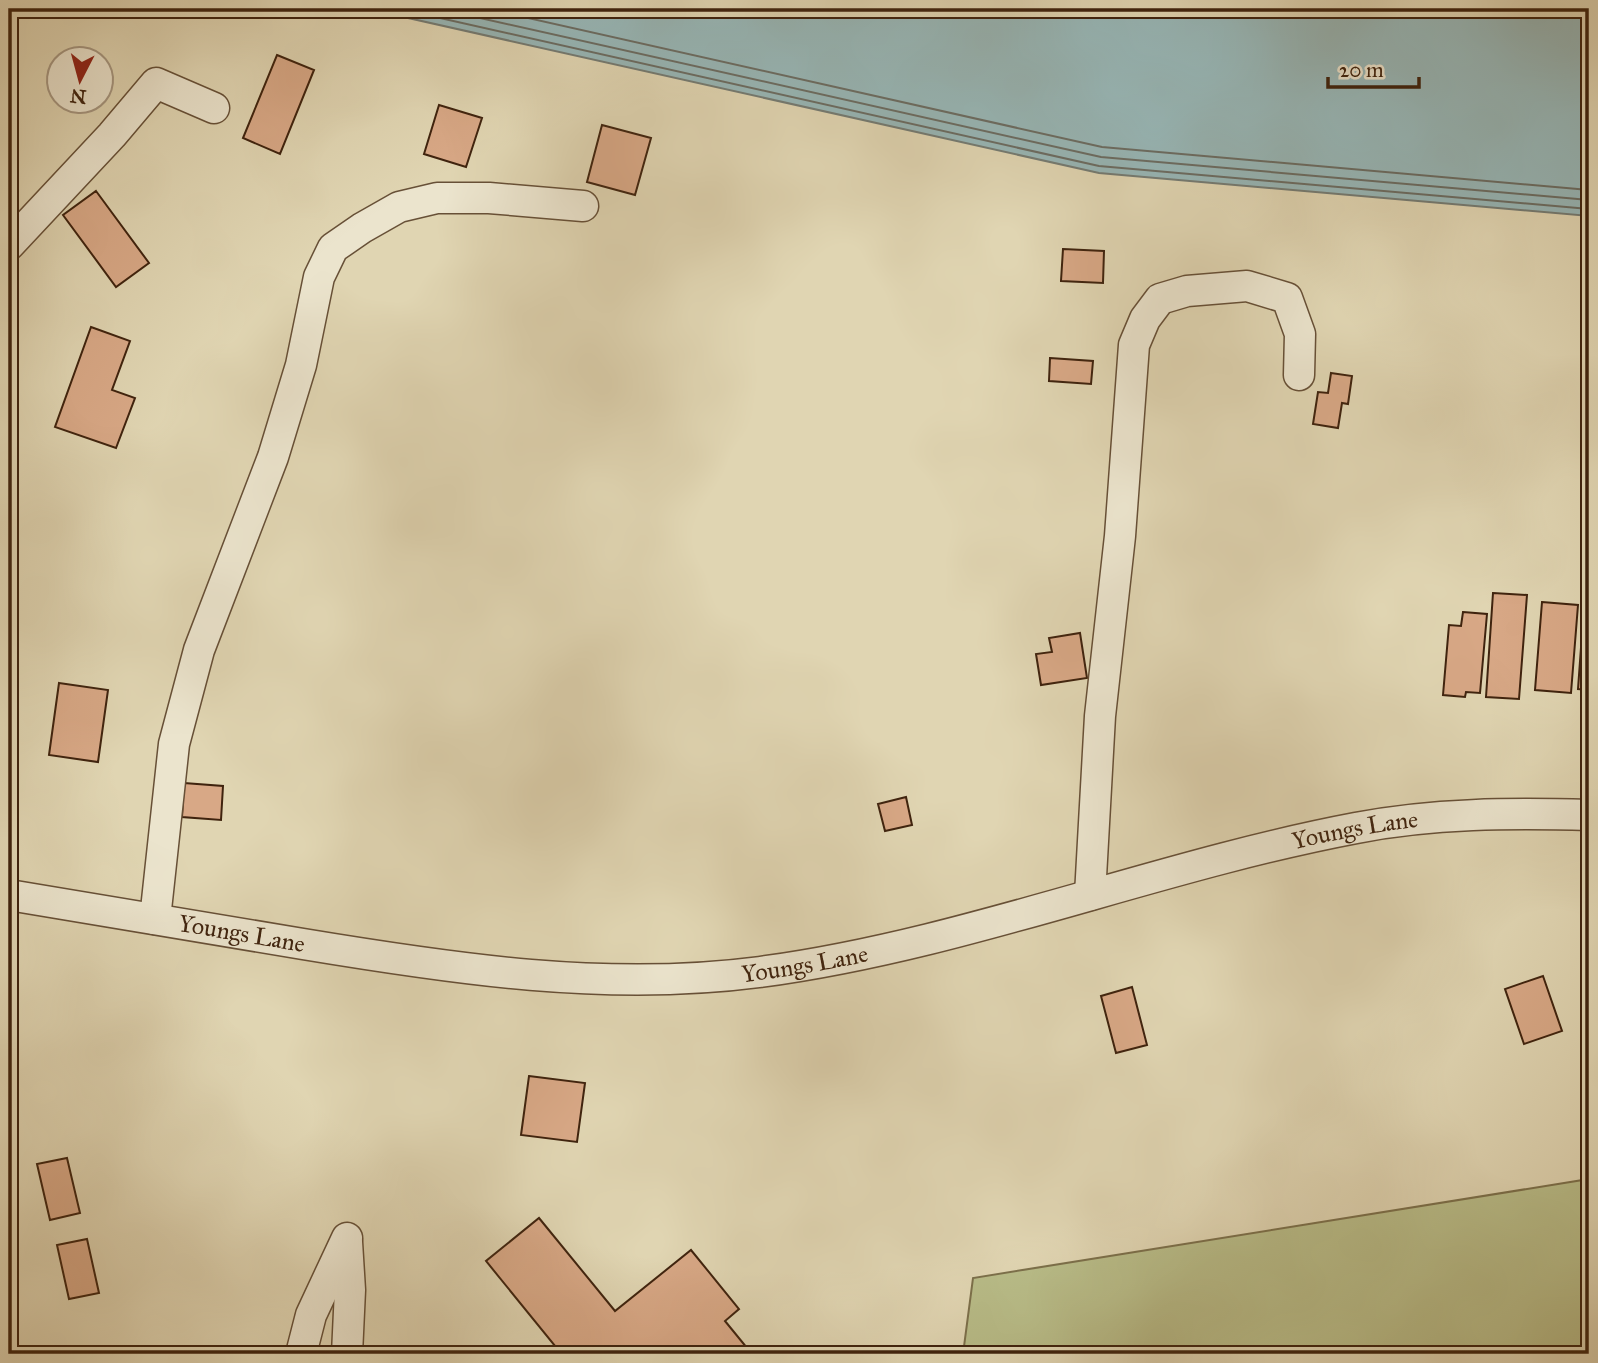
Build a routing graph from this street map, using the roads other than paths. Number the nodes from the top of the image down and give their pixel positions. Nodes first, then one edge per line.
1 (214, 108) dead end
2 (583, 206) dead end
3 (9, 245) edge
4 (1299, 375) dead end
5 (1589, 815) edge
6 (9, 895) edge
7 (1090, 895) junction
8 (155, 919) junction
9 (301, 1354) edge
10 (347, 1354) edge

1 - 3 street
2 - 8 street
4 - 7 street
5 - 7 street, Youngs Lane
6 - 8 street, Youngs Lane
7 - 8 street, Youngs Lane
9 - 10 street

